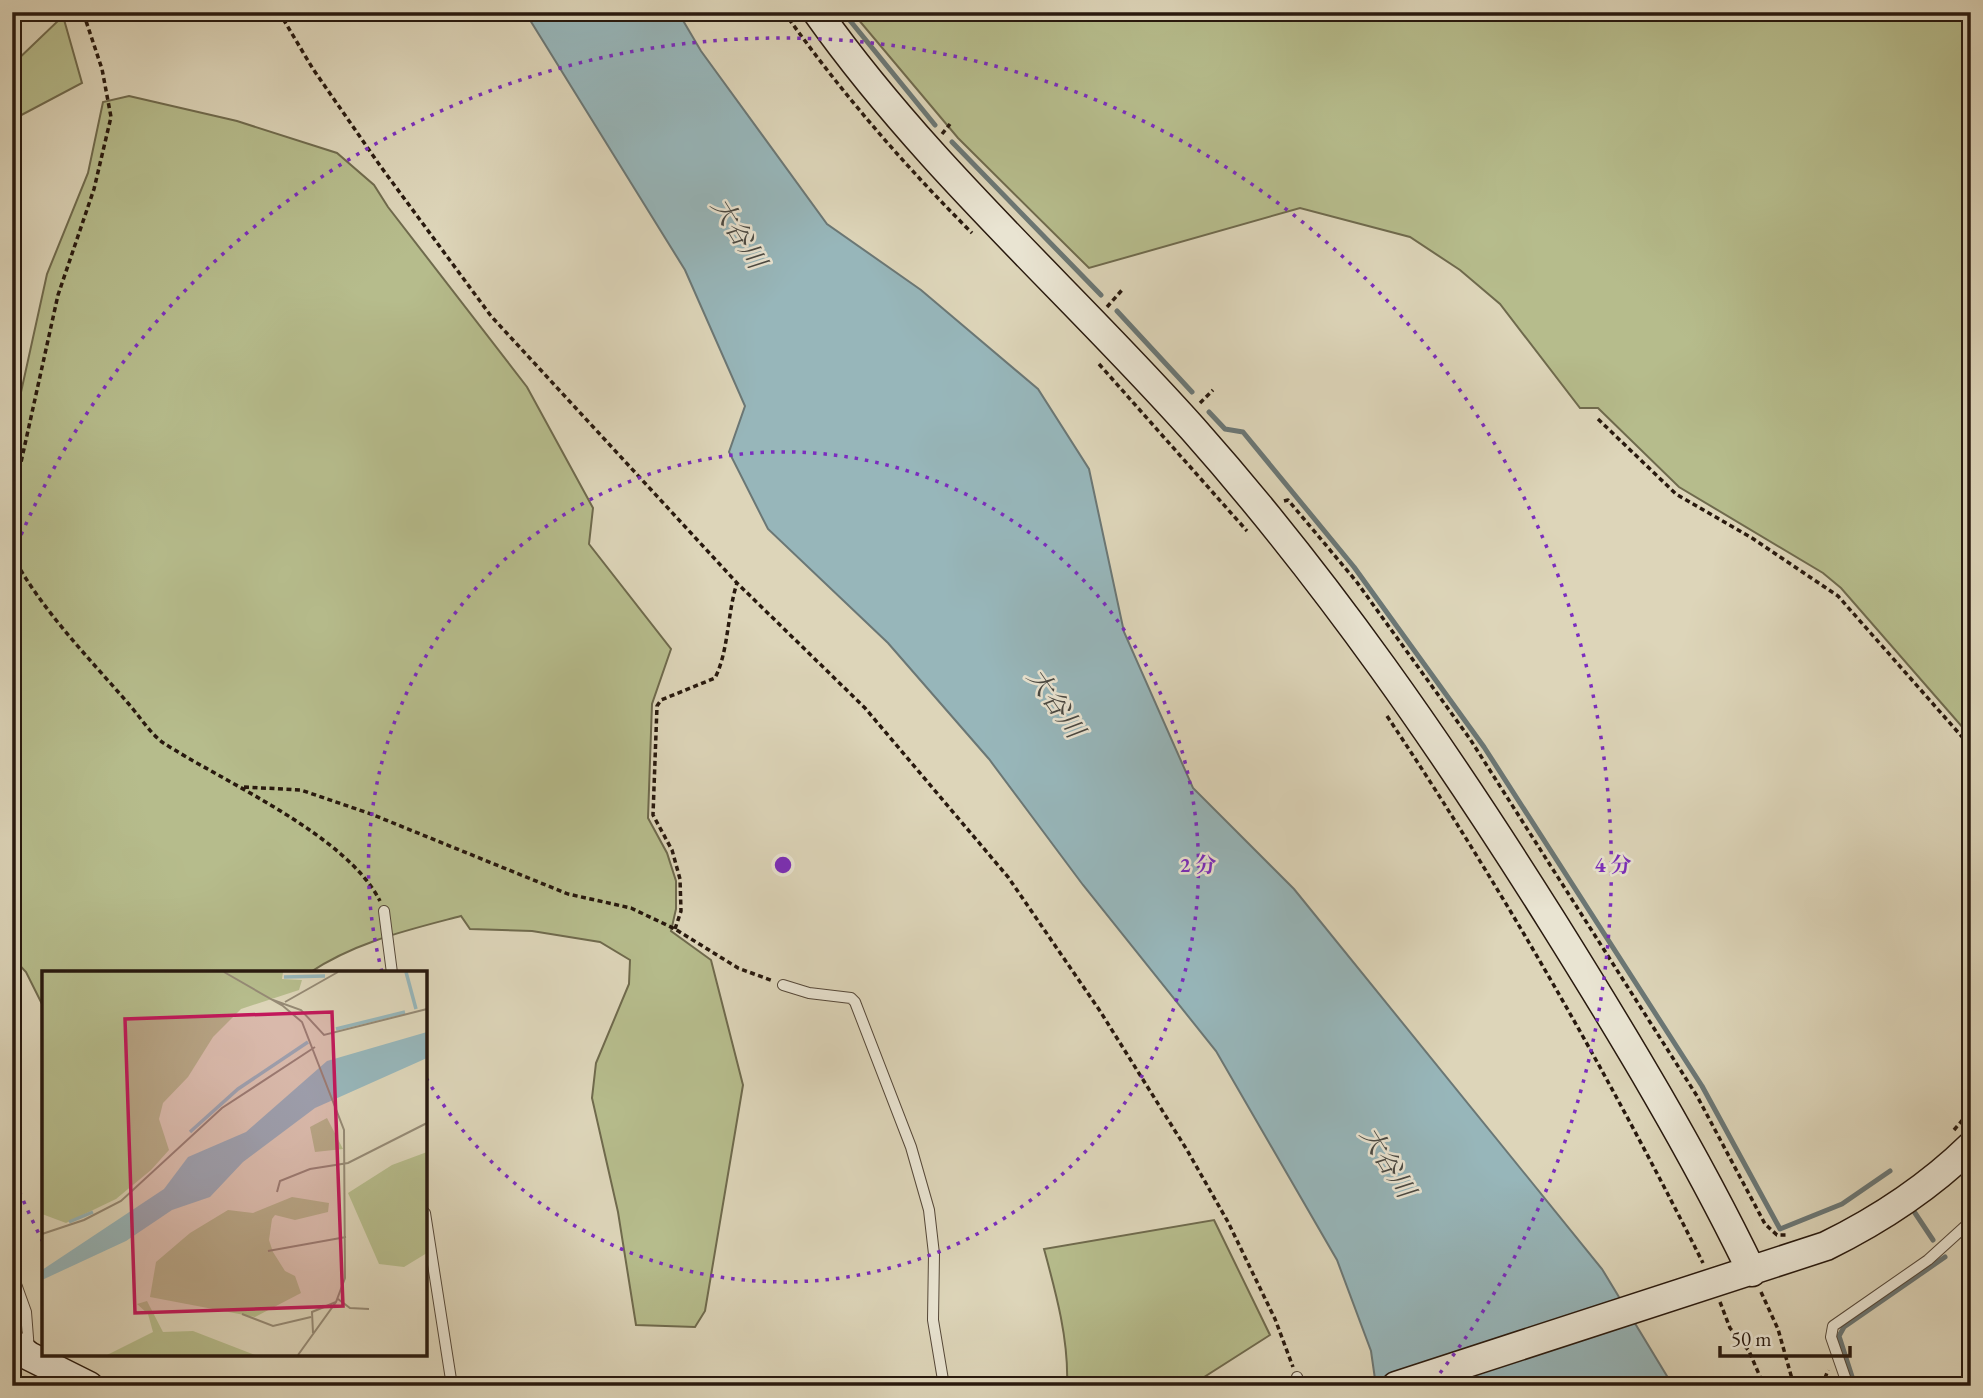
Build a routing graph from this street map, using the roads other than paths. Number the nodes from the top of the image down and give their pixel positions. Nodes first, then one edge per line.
1 (817, 12) edge
2 (384, 911) road end
3 (393, 971) edge
4 (783, 985) road end
5 (1961, 1139) edge
6 (1971, 1221) edge
7 (427, 1226) edge
8 (1752, 1272) junction
9 (12, 1273) edge
10 (33, 1363) edge
11 (89, 1386) edge
12 (452, 1386) edge
13 (944, 1386) edge
14 (1396, 1386) edge
15 (1847, 1386) edge

1 - 8 street
2 - 3 lane
4 - 13 lane
5 - 8 street
6 - 15 lane
7 - 12 lane
8 - 14 street
9 - 10 lane
10 - 11 street

